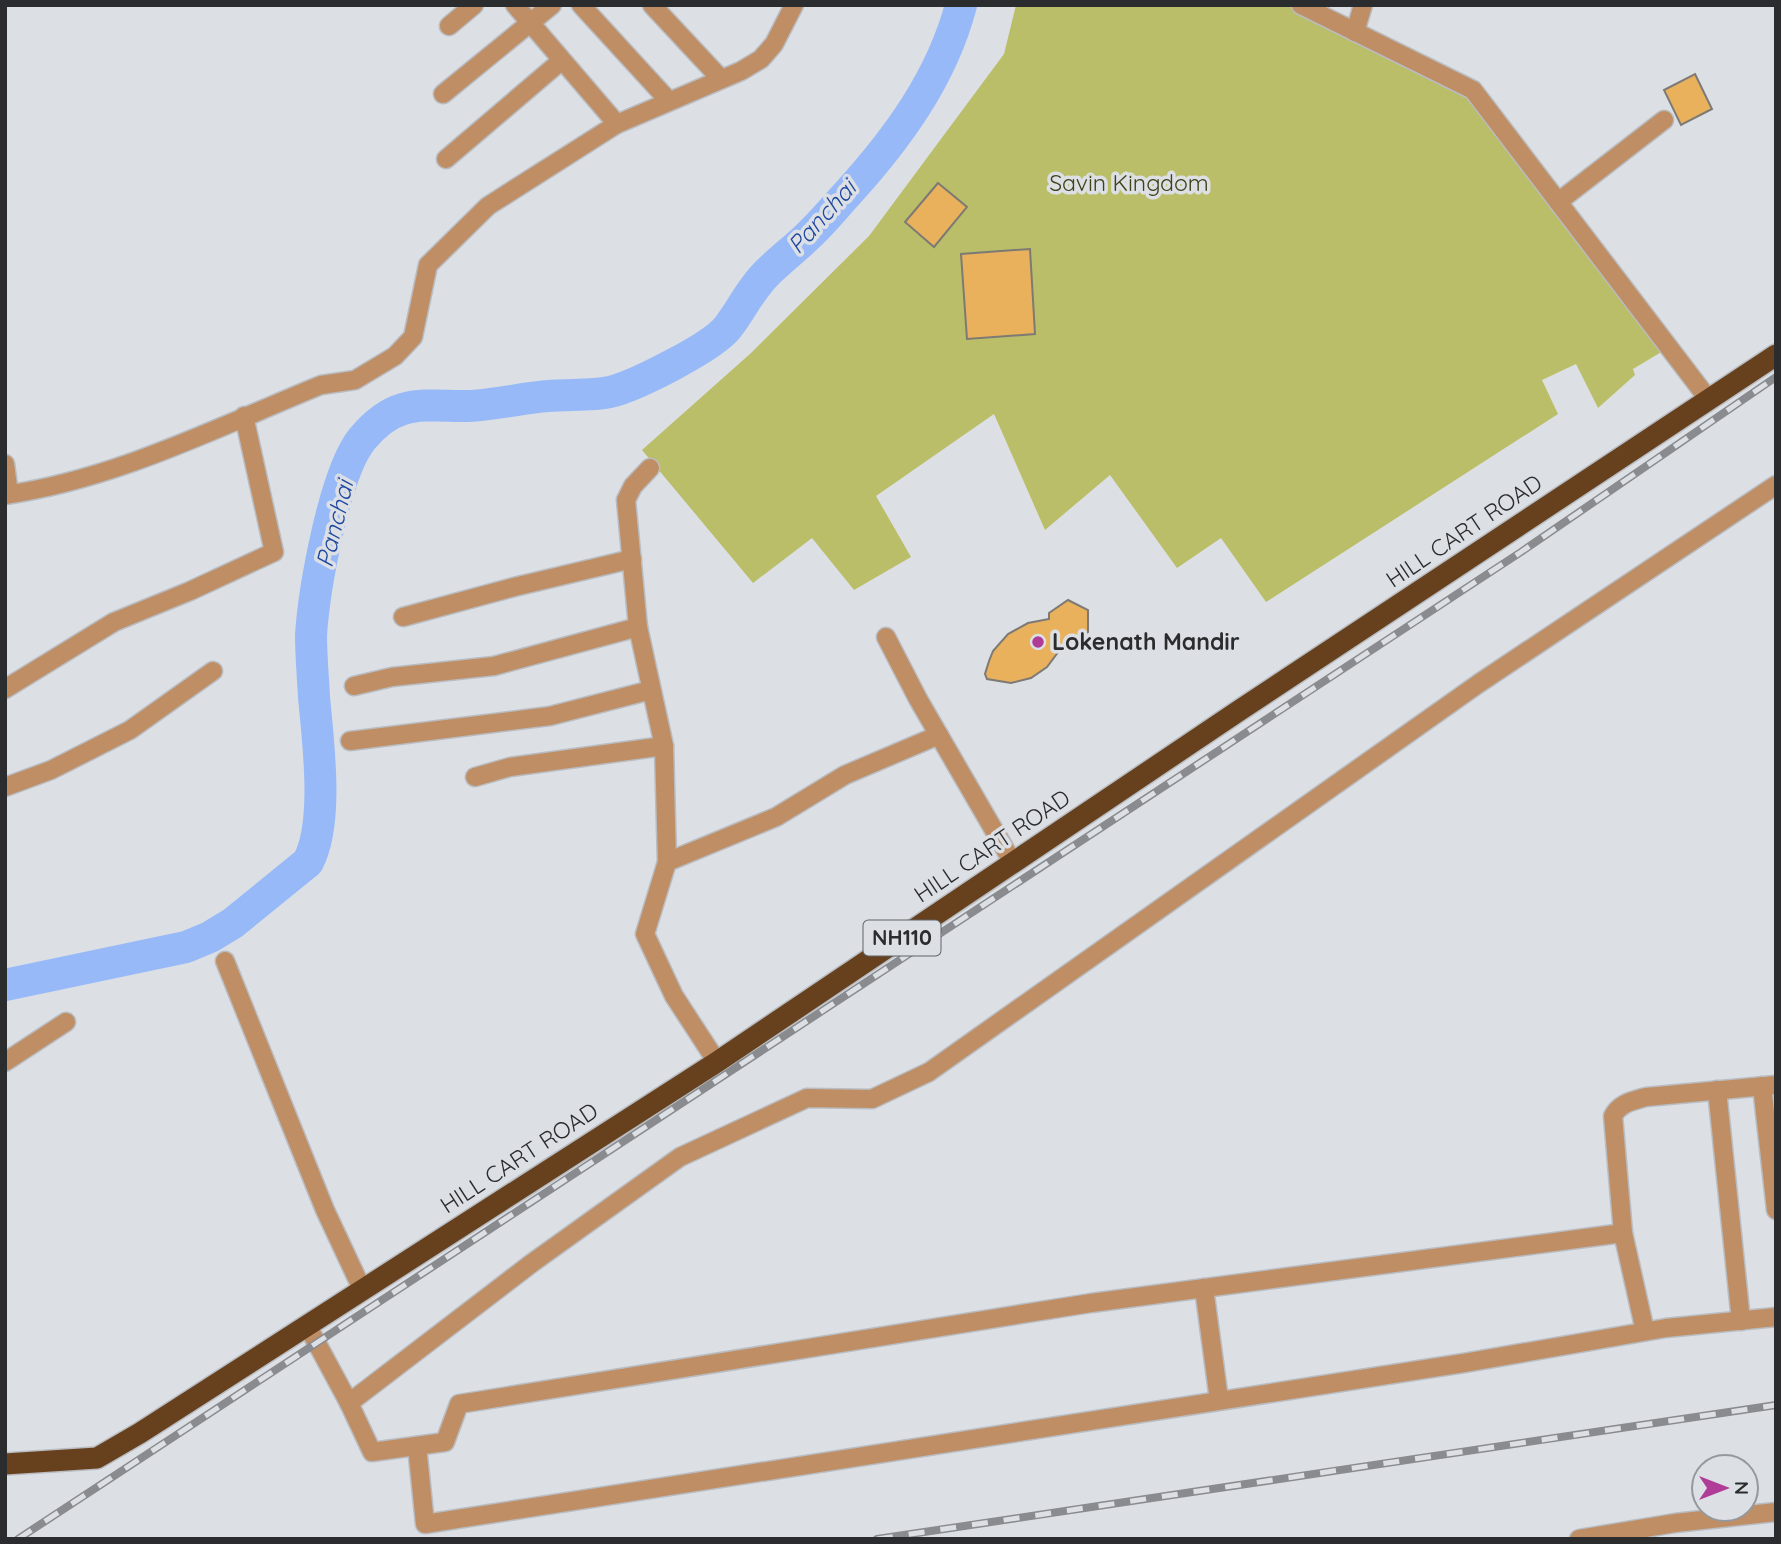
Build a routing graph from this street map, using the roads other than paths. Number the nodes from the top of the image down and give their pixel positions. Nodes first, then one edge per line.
1 (474, 5) edge
2 (515, 5) edge
3 (552, 5) edge
4 (580, 5) edge
5 (652, 5) edge
6 (794, 5) edge
7 (1301, 5) edge
8 (1363, 5) edge
9 (530, 23) junction
10 (449, 26) dead end
11 (1355, 32) junction
12 (561, 61) junction
13 (721, 79) junction
14 (443, 94) dead end
15 (669, 101) junction
16 (1664, 120) dead end
17 (617, 124) junction
18 (446, 159) dead end
19 (1558, 202) junction
20 (1776, 355) edge
21 (1709, 400) junction
22 (244, 416) junction
23 (5, 464) edge
24 (650, 468) dead end
25 (1776, 485) edge
26 (7, 494) edge
27 (632, 559) junction
28 (403, 617) dead end
29 (638, 627) junction
30 (886, 637) dead end
31 (213, 671) dead end
32 (354, 686) dead end
33 (5, 689) edge
34 (651, 690) junction
35 (939, 735) junction
36 (350, 741) dead end
37 (664, 746) junction
38 (475, 776) dead end
39 (5, 787) edge
40 (667, 862) junction
41 (1013, 863) junction
42 (225, 961) dead end
43 (66, 1022) dead end
44 (5, 1062) edge
45 (717, 1062) junction
46 (1769, 1085) edge
47 (1717, 1090) junction
48 (1776, 1210) edge
49 (1623, 1233) junction
50 (1204, 1288) junction
51 (362, 1289) junction
52 (1776, 1317) edge
53 (1741, 1321) junction
54 (307, 1325) junction
55 (1645, 1331) junction
56 (1219, 1400) junction
57 (349, 1403) junction
58 (417, 1446) junction
59 (5, 1464) edge
60 (1776, 1512) edge
61 (1579, 1539) edge

1 - 10 street
2 - 9 street
3 - 9 street
4 - 15 street
5 - 13 street
6 - 13 street
7 - 11 street
8 - 11 street
9 - 12 street
9 - 14 street
11 - 19 street
12 - 17 street
12 - 18 street
13 - 15 street
15 - 17 street
16 - 19 street
17 - 22 street
19 - 21 street
20 - 21 highway, HILL CART ROAD / NH110
21 - 41 highway, HILL CART ROAD / NH110
22 - 26 street
22 - 33 street
23 - 26 street
24 - 27 street
25 - 57 street
27 - 28 street
27 - 29 street
29 - 32 street
29 - 34 street
30 - 35 street
31 - 39 street
34 - 36 street
34 - 37 street
35 - 40 street
35 - 41 street
37 - 38 street
37 - 40 street
40 - 45 street
41 - 45 highway, HILL CART ROAD / NH110
42 - 51 street
43 - 44 street
45 - 51 highway, HILL CART ROAD / NH110
46 - 47 street
46 - 48 street
47 - 49 street
47 - 53 street
49 - 50 street
49 - 55 street
50 - 56 street
50 - 58 street
51 - 54 highway, HILL CART ROAD / NH110
52 - 53 street
53 - 55 street
54 - 57 street
54 - 59 highway, HILL CART ROAD / NH110
55 - 56 street
56 - 58 street
57 - 58 street
60 - 61 street

